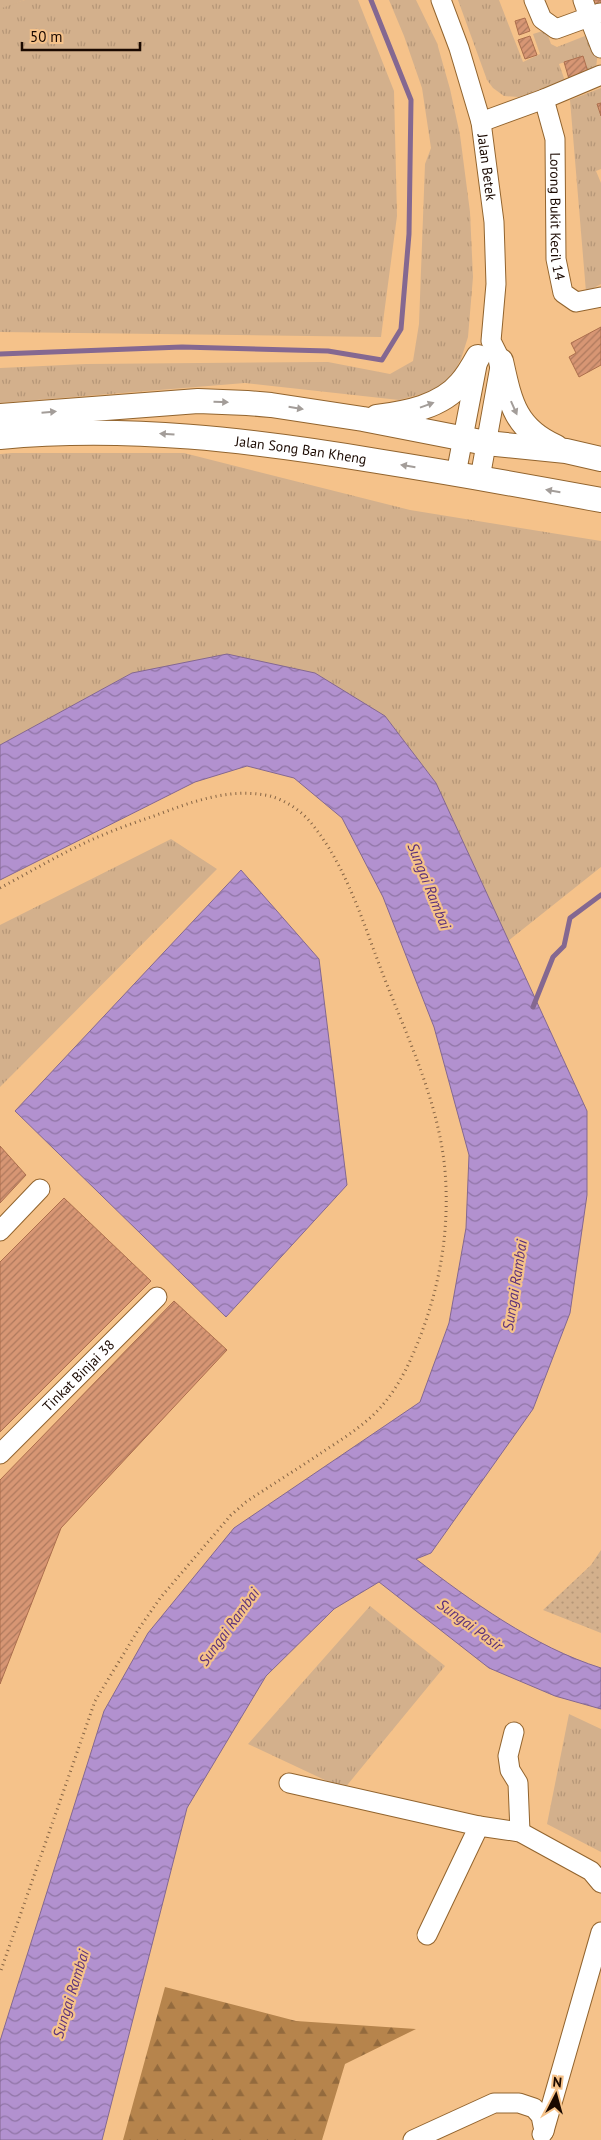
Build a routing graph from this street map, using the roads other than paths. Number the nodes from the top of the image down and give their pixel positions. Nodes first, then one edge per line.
1 (441, 0) edge
2 (534, 0) edge
3 (591, 10) edge
4 (601, 48) edge
5 (601, 75) edge
6 (544, 99) junction
7 (481, 122) junction
8 (601, 297) edge
9 (490, 353) junction
10 (0, 416) edge
11 (363, 419) junction
12 (0, 437) edge
13 (462, 438) junction
14 (486, 443) junction
15 (566, 451) junction
16 (601, 459) edge
17 (456, 474) junction
18 (480, 478) junction
19 (601, 500) edge
20 (40, 1189) dead end
21 (0, 1231) edge
22 (158, 1297) dead end
23 (0, 1454) edge
24 (514, 1732) dead end
25 (289, 1783) dead end
26 (479, 1826) junction
27 (520, 1832) junction
28 (601, 1884) edge
29 (601, 1932) edge
30 (427, 1935) dead end
31 (542, 2135) edge
32 (414, 2140) edge

1 - 7 street, Jalan Betek
2 - 3 street
3 - 4 street
5 - 6 street
6 - 7 street
6 - 8 street, Lorong Bukit Kecil 14
7 - 9 street, Jalan Betek
11 -> 9 main road
9 - 13 street, Jalan Betek
9 - 14 street, Jalan Betek
9 -> 15 main road
10 -> 11 main road
11 - 13 main road
17 -> 12 main road, Jalan Song Ban Kheng
13 - 14 main road
13 - 17 street, Jalan Betek
14 - 15 main road
14 - 18 street, Jalan Betek
15 - 16 main road
17 - 18 main road, Jalan Song Ban Kheng
19 -> 18 main road, Jalan Song Ban Kheng
20 - 21 street
22 - 23 street, Tinkat Binjai 38
24 - 27 street
25 - 26 street
26 - 27 street
26 - 30 street
27 - 28 street
29 - 31 street
31 - 32 street

